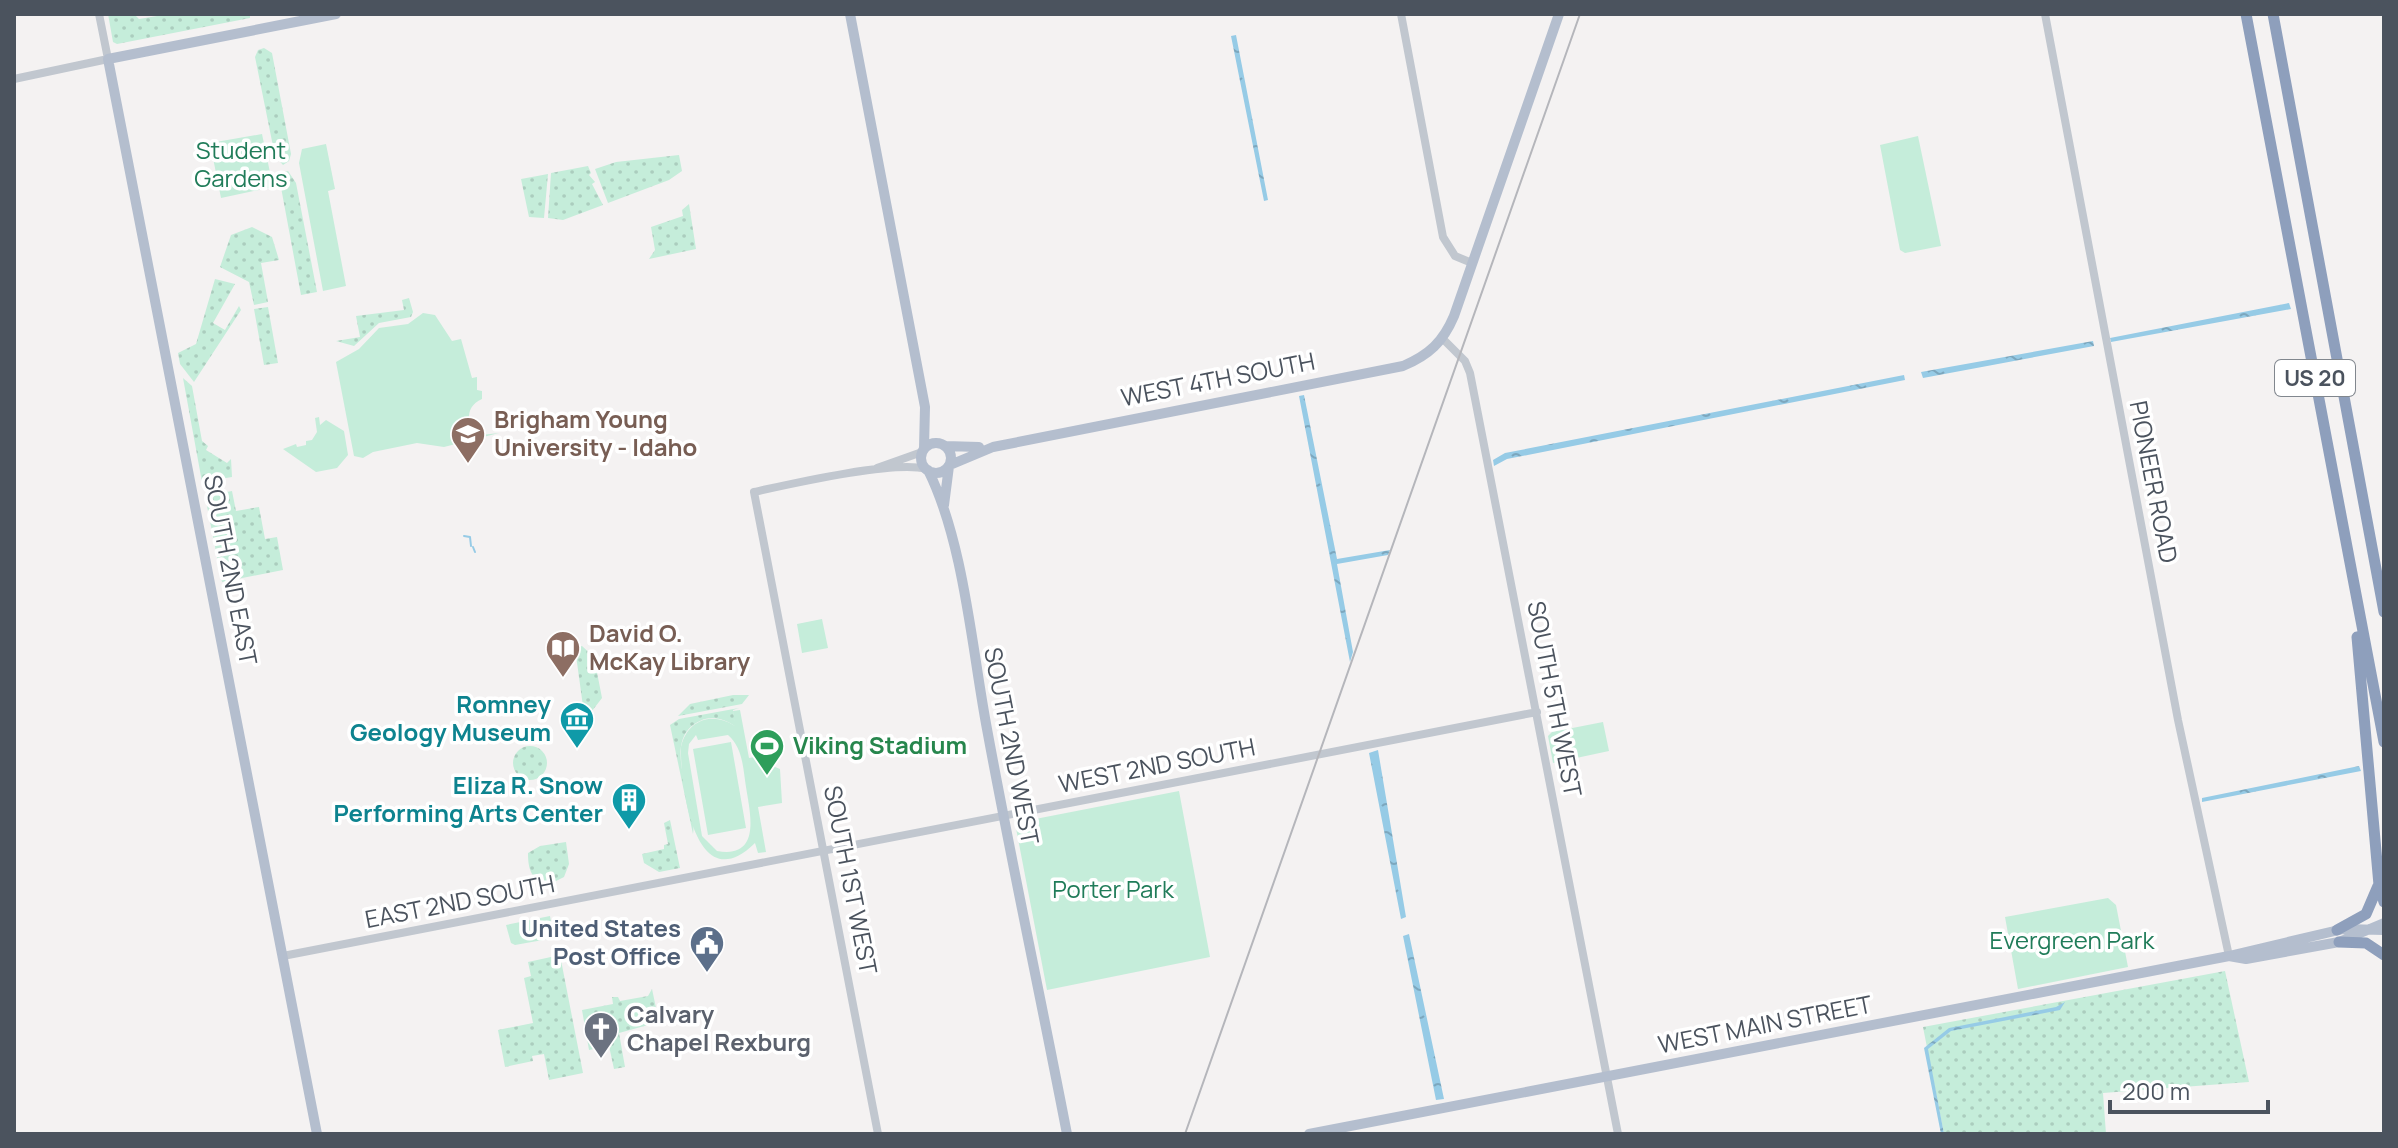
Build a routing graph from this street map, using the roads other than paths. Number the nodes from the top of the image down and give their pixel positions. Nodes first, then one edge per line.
1 (99, 14) edge
2 (336, 14) edge
3 (850, 14) edge
4 (1401, 14) edge
5 (1559, 14) edge
6 (2045, 14) edge
7 (2246, 14) edge
8 (2273, 14) edge
9 (108, 59) junction
10 (14, 79) edge
11 (1472, 263) junction
12 (1443, 339) junction
13 (925, 407) junction
14 (2346, 412) junction
15 (944, 444) junction
16 (993, 447) junction
17 (923, 450) junction
18 (949, 466) junction
19 (927, 470) junction
20 (869, 471) junction
21 (944, 507) junction
22 (2344, 533) junction
23 (2384, 576) edge
24 (2384, 612) edge
25 (1537, 712) junction
26 (2384, 742) edge
27 (1003, 818) junction
28 (824, 853) junction
29 (2378, 877) junction
30 (644, 887) joint
31 (2384, 902) edge
32 (2384, 923) edge
33 (2370, 929) junction
34 (2384, 930) edge
35 (2338, 936) junction
36 (2384, 955) edge
37 (283, 956) junction
38 (2229, 956) junction
39 (1607, 1076) junction
40 (317, 1134) edge
41 (878, 1134) edge
42 (1067, 1134) edge
43 (1309, 1134) edge
44 (1618, 1134) edge

1 - 9 street, SOUTH 2ND EAST
2 - 9 main road
3 - 13 main road
4 - 11 street
5 - 11 main road
6 - 38 street, PIONEER ROAD
7 - 22 highway, US 20
8 - 14 highway, US 20
9 - 10 street
9 - 37 main road, SOUTH 2ND EAST
11 - 12 main road
12 - 16 main road, WEST 4TH SOUTH
12 - 25 street, SOUTH 5TH WEST
13 - 15 main road
13 - 17 main road
14 - 23 highway
14 - 24 highway, US 20
15 - 16 main road, WEST 4TH SOUTH
15 - 17 main road
15 - 18 main road
16 - 18 main road, WEST 4TH SOUTH
17 - 19 main road
17 - 20 street
18 - 19 main road
18 - 21 main road, SOUTH 2ND WEST
19 - 20 street
19 - 21 main road, SOUTH 2ND WEST
20 - 28 street, SOUTH 1ST WEST
21 - 27 main road, SOUTH 2ND WEST
22 - 26 highway, US 20
22 - 29 highway
25 - 27 street, WEST 2ND SOUTH
25 - 39 street, SOUTH 5TH WEST
27 - 28 street, WEST 2ND SOUTH
27 - 42 main road, SOUTH 2ND WEST
28 - 30 street, WEST 2ND SOUTH
28 - 41 street, SOUTH 1ST WEST
29 - 31 highway
29 - 35 highway
30 - 37 street, EAST 2ND SOUTH
32 - 33 main road, WEST MAIN STREET
33 - 34 main road, WEST MAIN STREET
33 - 35 main road, WEST MAIN STREET
35 - 36 highway
35 - 38 main road, WEST MAIN STREET
37 - 40 main road, SOUTH 2ND EAST
38 - 39 main road, WEST MAIN STREET
39 - 43 main road, WEST MAIN STREET
39 - 44 street, SOUTH 5TH WEST

